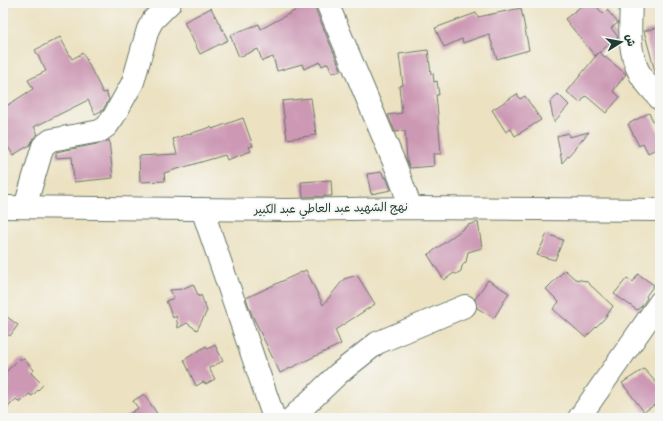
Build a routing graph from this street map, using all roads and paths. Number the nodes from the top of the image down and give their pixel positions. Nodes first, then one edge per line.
1 (170, 3) edge
2 (327, 3) edge
3 (631, 3) edge
4 (660, 99) edge
5 (411, 208) junction
6 (202, 209) junction
7 (660, 210) edge
8 (11, 211) edge
9 (660, 302) edge
10 (465, 306) dead end
11 (274, 418) edge
12 (292, 418) edge
13 (579, 418) edge

1 - 8 street
2 - 5 street
3 - 4 street
5 - 6 street, نهج الشهيد عبد العاطي عبد الكبير
5 - 7 street, نهج الشهيد عبد العاطي عبد الكبير
6 - 8 street, نهج الشهيد عبد العاطي عبد الكبير
6 - 11 street
9 - 13 street
10 - 12 street

